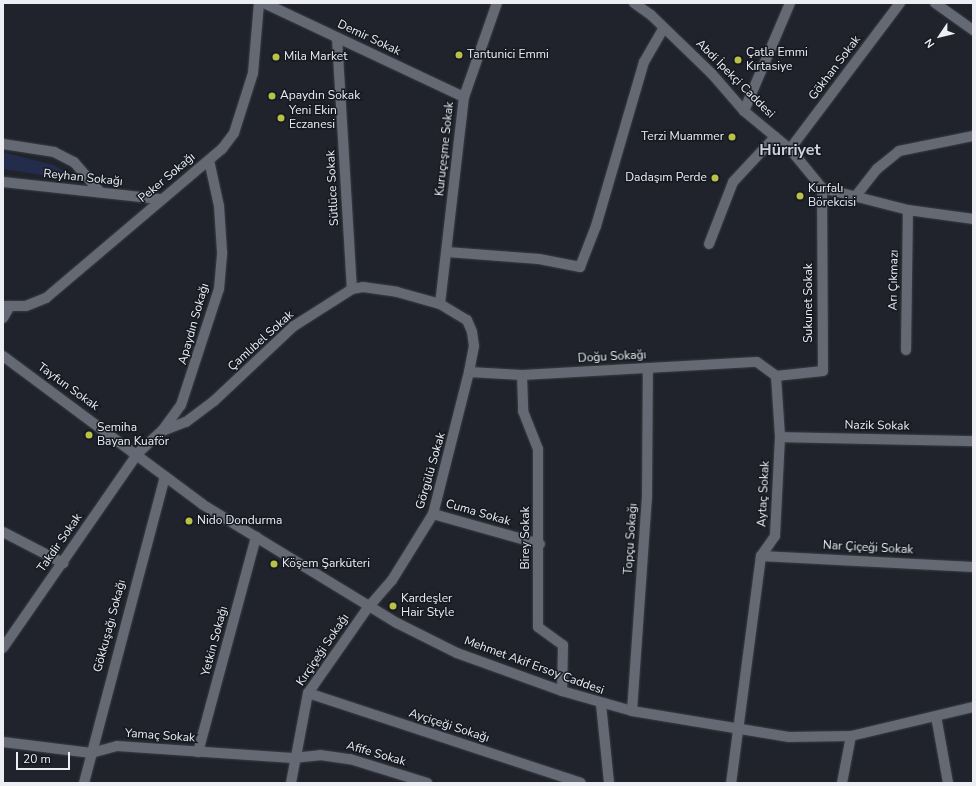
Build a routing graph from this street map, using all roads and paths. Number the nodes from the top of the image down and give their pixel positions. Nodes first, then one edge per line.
1 (259, 3) edge
2 (264, 3) edge
3 (497, 3) edge
4 (634, 3) edge
5 (790, 3) edge
6 (900, 3) edge
7 (936, 3) edge
8 (664, 28) junction
9 (973, 30) edge
10 (337, 38) junction
11 (464, 97) junction
12 (744, 111) junction
13 (973, 136) edge
14 (775, 137) junction
15 (3, 144) edge
16 (790, 149) junction
17 (209, 160) junction
18 (3, 182) edge
19 (822, 188) junction
20 (100, 192) junction
21 (856, 197) junction
22 (160, 199) junction
23 (908, 210) junction
24 (973, 219) edge
25 (709, 244) dead end
26 (447, 252) junction
27 (352, 289) junction
28 (440, 304) junction
29 (6, 306) edge
30 (3, 318) edge
31 (906, 350) dead end
32 (3, 356) edge
33 (648, 368) junction
34 (469, 372) junction
35 (522, 375) junction
36 (776, 376) junction
37 (162, 432) junction
38 (780, 437) junction
39 (973, 441) edge
40 (138, 453) junction
41 (165, 476) junction
42 (433, 514) junction
43 (3, 532) edge
44 (256, 537) junction
45 (540, 544) junction
46 (761, 556) junction
47 (63, 562) junction
48 (973, 567) edge
49 (369, 606) junction
50 (4, 646) edge
51 (562, 691) junction
52 (308, 693) junction
53 (601, 704) junction
54 (973, 707) edge
55 (632, 711) junction
56 (936, 716) junction
57 (739, 727) junction
58 (851, 736) junction
59 (3, 742) edge
60 (91, 752) junction
61 (198, 752) junction
62 (293, 758) junction
63 (84, 783) edge
64 (291, 783) edge
65 (427, 783) edge
66 (581, 783) edge
67 (609, 783) edge
68 (732, 783) edge
69 (842, 783) edge
70 (948, 783) edge

1 - 17 street, Peker Sokağı
2 - 10 street, Demir Sokak
3 - 11 street, Kuruçeşme Sokak
4 - 8 street, Abdi İpekçi Caddesi
5 - 12 street
6 - 16 street, Gökhan Sokak
7 - 9 street
8 - 12 street, Abdi İpekçi Caddesi
8 - 26 street
10 - 11 street, Demir Sokak
10 - 27 street, Sütlüce Sokak
11 - 26 street, Kuruçeşme Sokak
12 - 14 street, Abdi İpekçi Caddesi
13 - 21 street
14 - 16 street, Abdi İpekçi Caddesi
14 - 25 street
15 - 20 street
16 - 19 street, Abdi İpekçi Caddesi
17 - 22 street, Peker Sokağı
17 - 37 street, Apaydın Sokağı
18 - 20 street, Reyhan Sokağı
19 - 21 street
19 - 36 street, Sukunet Sokak
20 - 22 street, Reyhan Sokağı
21 - 23 street
22 - 29 street, Peker Sokağı
23 - 24 street
23 - 31 street, Arı Çıkmazı
26 - 28 street, Kuruçeşme Sokak
27 - 28 street
27 - 37 street, Çamlıbel Sokak
28 - 34 street
29 - 30 street
32 - 40 street, Tayfun Sokak
33 - 35 street, Doğu Sokağı
33 - 36 street, Doğu Sokağı
33 - 55 street, Topçu Sokağı
34 - 35 street, Doğu Sokağı
34 - 42 street, Görgülü Sokak
35 - 45 street, Birey Sokak
36 - 38 street, Aytaç Sokak
37 - 40 street, Apaydın Sokağı
38 - 39 street, Nazik Sokak
38 - 46 street, Aytaç Sokak
40 - 41 street, Mehmet Akif Ersoy Caddesi
40 - 47 street, Takdir Sokak
41 - 44 street, Mehmet Akif Ersoy Caddesi
41 - 60 street, Gökkuşağı Sokağı
42 - 45 street, Cuma Sokak
42 - 49 street, Görgülü Sokak
43 - 47 street
44 - 49 street, Mehmet Akif Ersoy Caddesi
44 - 61 street, Yetkin Sokağı
45 - 51 street, Birey Sokak
46 - 48 street, Nar Çiçeği Sokak
46 - 57 street, Aytaç Sokak
47 - 50 street, Takdir Sokak
49 - 51 street, Mehmet Akif Ersoy Caddesi
49 - 52 street, Kırçiçeği Sokağı
51 - 53 street, Mehmet Akif Ersoy Caddesi
52 - 62 street, Kırçiçeği Sokağı
52 - 66 street, Ayçiçeği Sokağı
53 - 55 street, Mehmet Akif Ersoy Caddesi
53 - 67 street
54 - 56 street, Mehmet Akif Ersoy Caddesi
55 - 57 street, Mehmet Akif Ersoy Caddesi
56 - 58 street, Mehmet Akif Ersoy Caddesi
56 - 70 street
57 - 58 street, Mehmet Akif Ersoy Caddesi
57 - 68 street, Aytaç Sokak
58 - 69 street
59 - 60 street, Yamaç Sokak
60 - 61 street, Yamaç Sokak
60 - 63 street, Gökkuşağı Sokağı
61 - 62 street, Yamaç Sokak
62 - 64 street, Kırçiçeği Sokağı
62 - 65 street, Afife Sokak

